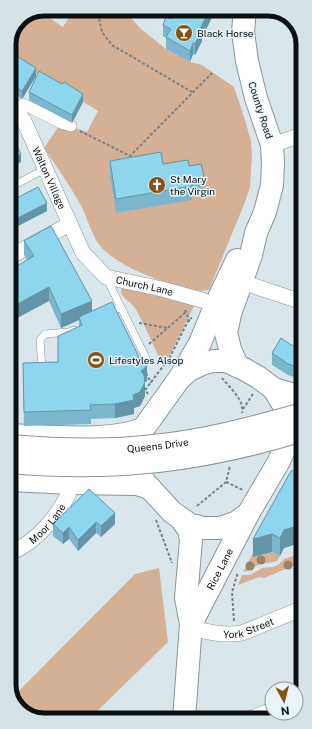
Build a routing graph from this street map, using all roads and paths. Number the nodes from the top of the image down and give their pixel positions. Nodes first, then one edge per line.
1 (99, 16) edge
2 (244, 16) edge
3 (212, 73) dead end
4 (192, 93) junction
5 (16, 111) edge
6 (16, 112) edge
7 (71, 126) joint
8 (296, 137) edge
9 (272, 145) junction
10 (45, 169) junction
11 (16, 184) edge
12 (70, 224) junction
13 (256, 232) junction
14 (16, 253) edge
15 (83, 253) joint
16 (106, 277) junction
17 (242, 282) junction
18 (296, 300) edge
19 (216, 304) junction
20 (121, 307) junction
21 (186, 312) dead end
22 (101, 316) edge
23 (127, 320) junction
24 (82, 326) edge
25 (168, 328) junction
26 (142, 351) junction
27 (146, 358) dead end
28 (237, 366) junction
29 (42, 370) edge
30 (145, 372) edge
31 (179, 379) junction
32 (151, 383) dead end
33 (264, 391) junction
34 (296, 396) edge
35 (243, 410) dead end
36 (296, 416) edge
37 (144, 428) junction
38 (296, 432) edge
39 (16, 435) edge
40 (86, 437) junction
41 (16, 447) edge
42 (296, 452) edge
43 (16, 462) edge
44 (275, 468) junction
45 (16, 480) edge
46 (72, 484) junction
47 (150, 488) junction
48 (243, 490) dead end
49 (190, 513) junction
50 (153, 514) dead end
51 (248, 514) junction
52 (16, 549) edge
53 (173, 566) dead end
54 (238, 572) dead end
55 (296, 611) edge
56 (191, 626) junction
57 (235, 634) junction
58 (184, 713) edge

1 - 4 path
2 - 9 highway, County Road
3 - 4 path
4 - 7 path
5 - 7 street
6 - 10 street, Walton Village
8 - 9 street
9 - 13 highway, County Road
10 - 11 lane
10 - 12 street, Walton Village
12 - 14 street
12 - 15 street, Walton Village
13 - 17 highway, County Road
13 - 19 highway, County Road
15 - 16 street, Church Lane
16 - 19 street, Church Lane
16 - 20 lane
17 - 18 street
17 - 28 highway, County Road
19 - 31 highway, County Road
20 - 22 lane
20 - 23 lane
21 - 25 path
23 - 25 path
23 - 26 lane
24 - 29 lane
25 - 26 path
26 - 27 lane
28 - 31 highway
28 - 33 highway
30 - 32 path
31 - 37 highway
33 - 34 highway
33 - 35 path
33 - 44 highway, Rice Lane
36 - 41 highway, Queens Drive, bridge
37 - 40 highway
37 - 47 highway
38 - 43 highway, Queens Drive, bridge
39 - 40 highway
40 - 46 highway
42 - 44 highway
44 - 51 highway, Rice Lane
45 - 46 highway
46 - 47 highway
46 - 52 street, Moor Lane
47 - 49 highway
48 - 49 path
49 - 51 highway
49 - 56 highway, Rice Lane
50 - 53 path
51 - 56 highway, Rice Lane
54 - 57 path
55 - 57 street, York Street
56 - 57 street, York Street
56 - 58 highway, Rice Lane

